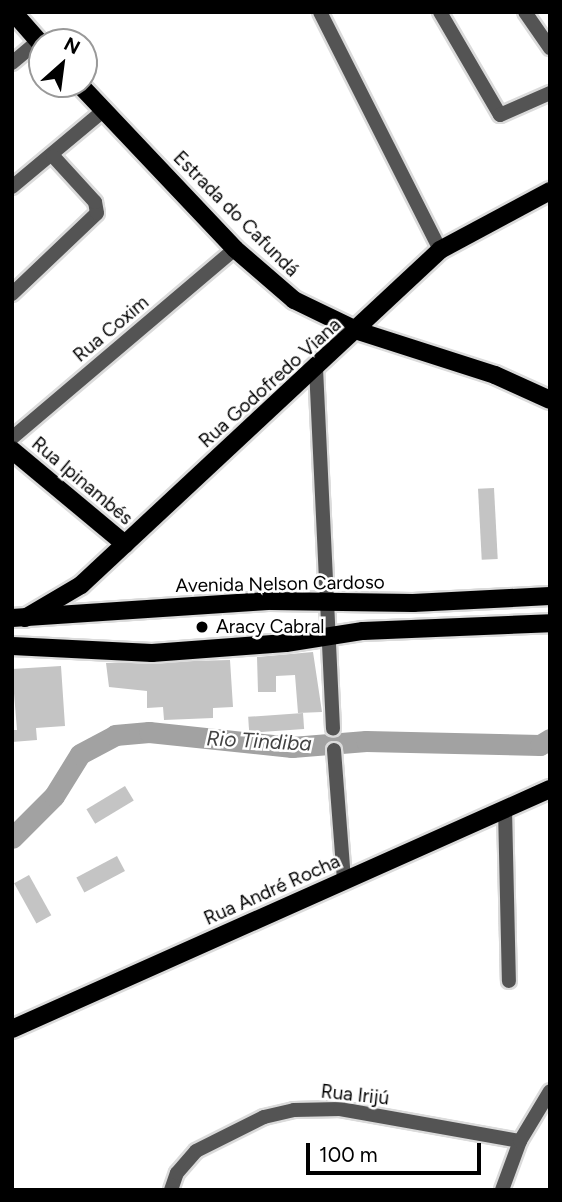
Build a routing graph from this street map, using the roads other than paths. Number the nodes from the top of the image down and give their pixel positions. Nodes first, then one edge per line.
1 (13, 12) edge
2 (320, 12) edge
3 (440, 12) edge
4 (524, 12) edge
5 (28, 29) edge
6 (550, 48) edge
7 (28, 52) edge
8 (12, 64) edge
9 (548, 97) edge
10 (92, 98) edge
11 (104, 110) junction
12 (53, 156) junction
13 (12, 187) edge
14 (550, 191) edge
15 (235, 249) junction
16 (440, 250) junction
17 (12, 294) edge
18 (358, 331) junction
19 (316, 368) junction
20 (550, 400) edge
21 (12, 438) edge
22 (12, 450) edge
23 (125, 544) junction
24 (547, 596) edge
25 (326, 603) junction
26 (19, 618) edge
27 (550, 623) edge
28 (328, 636) junction
29 (12, 646) edge
30 (333, 729) dead end
31 (334, 750) dead end
32 (550, 789) edge
33 (505, 809) junction
34 (344, 881) junction
35 (509, 981) dead end
36 (12, 1029) edge
37 (550, 1091) edge
38 (520, 1141) junction
39 (171, 1190) edge
40 (502, 1190) edge

1 - 5 main road
2 - 16 street
3 - 9 street
4 - 6 street
7 - 8 street
10 - 11 main road, Estrada do Cafundá
11 - 12 street
11 - 15 main road, Estrada do Cafundá
12 - 13 street
12 - 17 street
14 - 16 main road, Rua Godofredo Viana
15 - 18 main road, Estrada do Cafundá
15 - 21 street, Rua Coxim
16 - 18 main road, Rua Godofredo Viana
18 - 19 main road, Rua Godofredo Viana
18 - 20 main road, Estrada do Cafundá
19 - 23 main road, Rua Godofredo Viana
19 - 25 street
22 - 23 main road, Rua Ipinambés
23 - 26 main road, Rua Godofredo Viana
24 - 25 main road, Avenida Nelson Cardoso
25 - 26 main road, Avenida Nelson Cardoso
25 - 28 street
27 - 28 main road
28 - 29 main road
28 - 30 street
31 - 34 street
32 - 33 main road, Rua André Rocha
33 - 34 main road, Rua André Rocha
33 - 35 street
34 - 36 main road, Rua André Rocha
37 - 38 street
38 - 39 street, Rua Irijú
38 - 40 street

